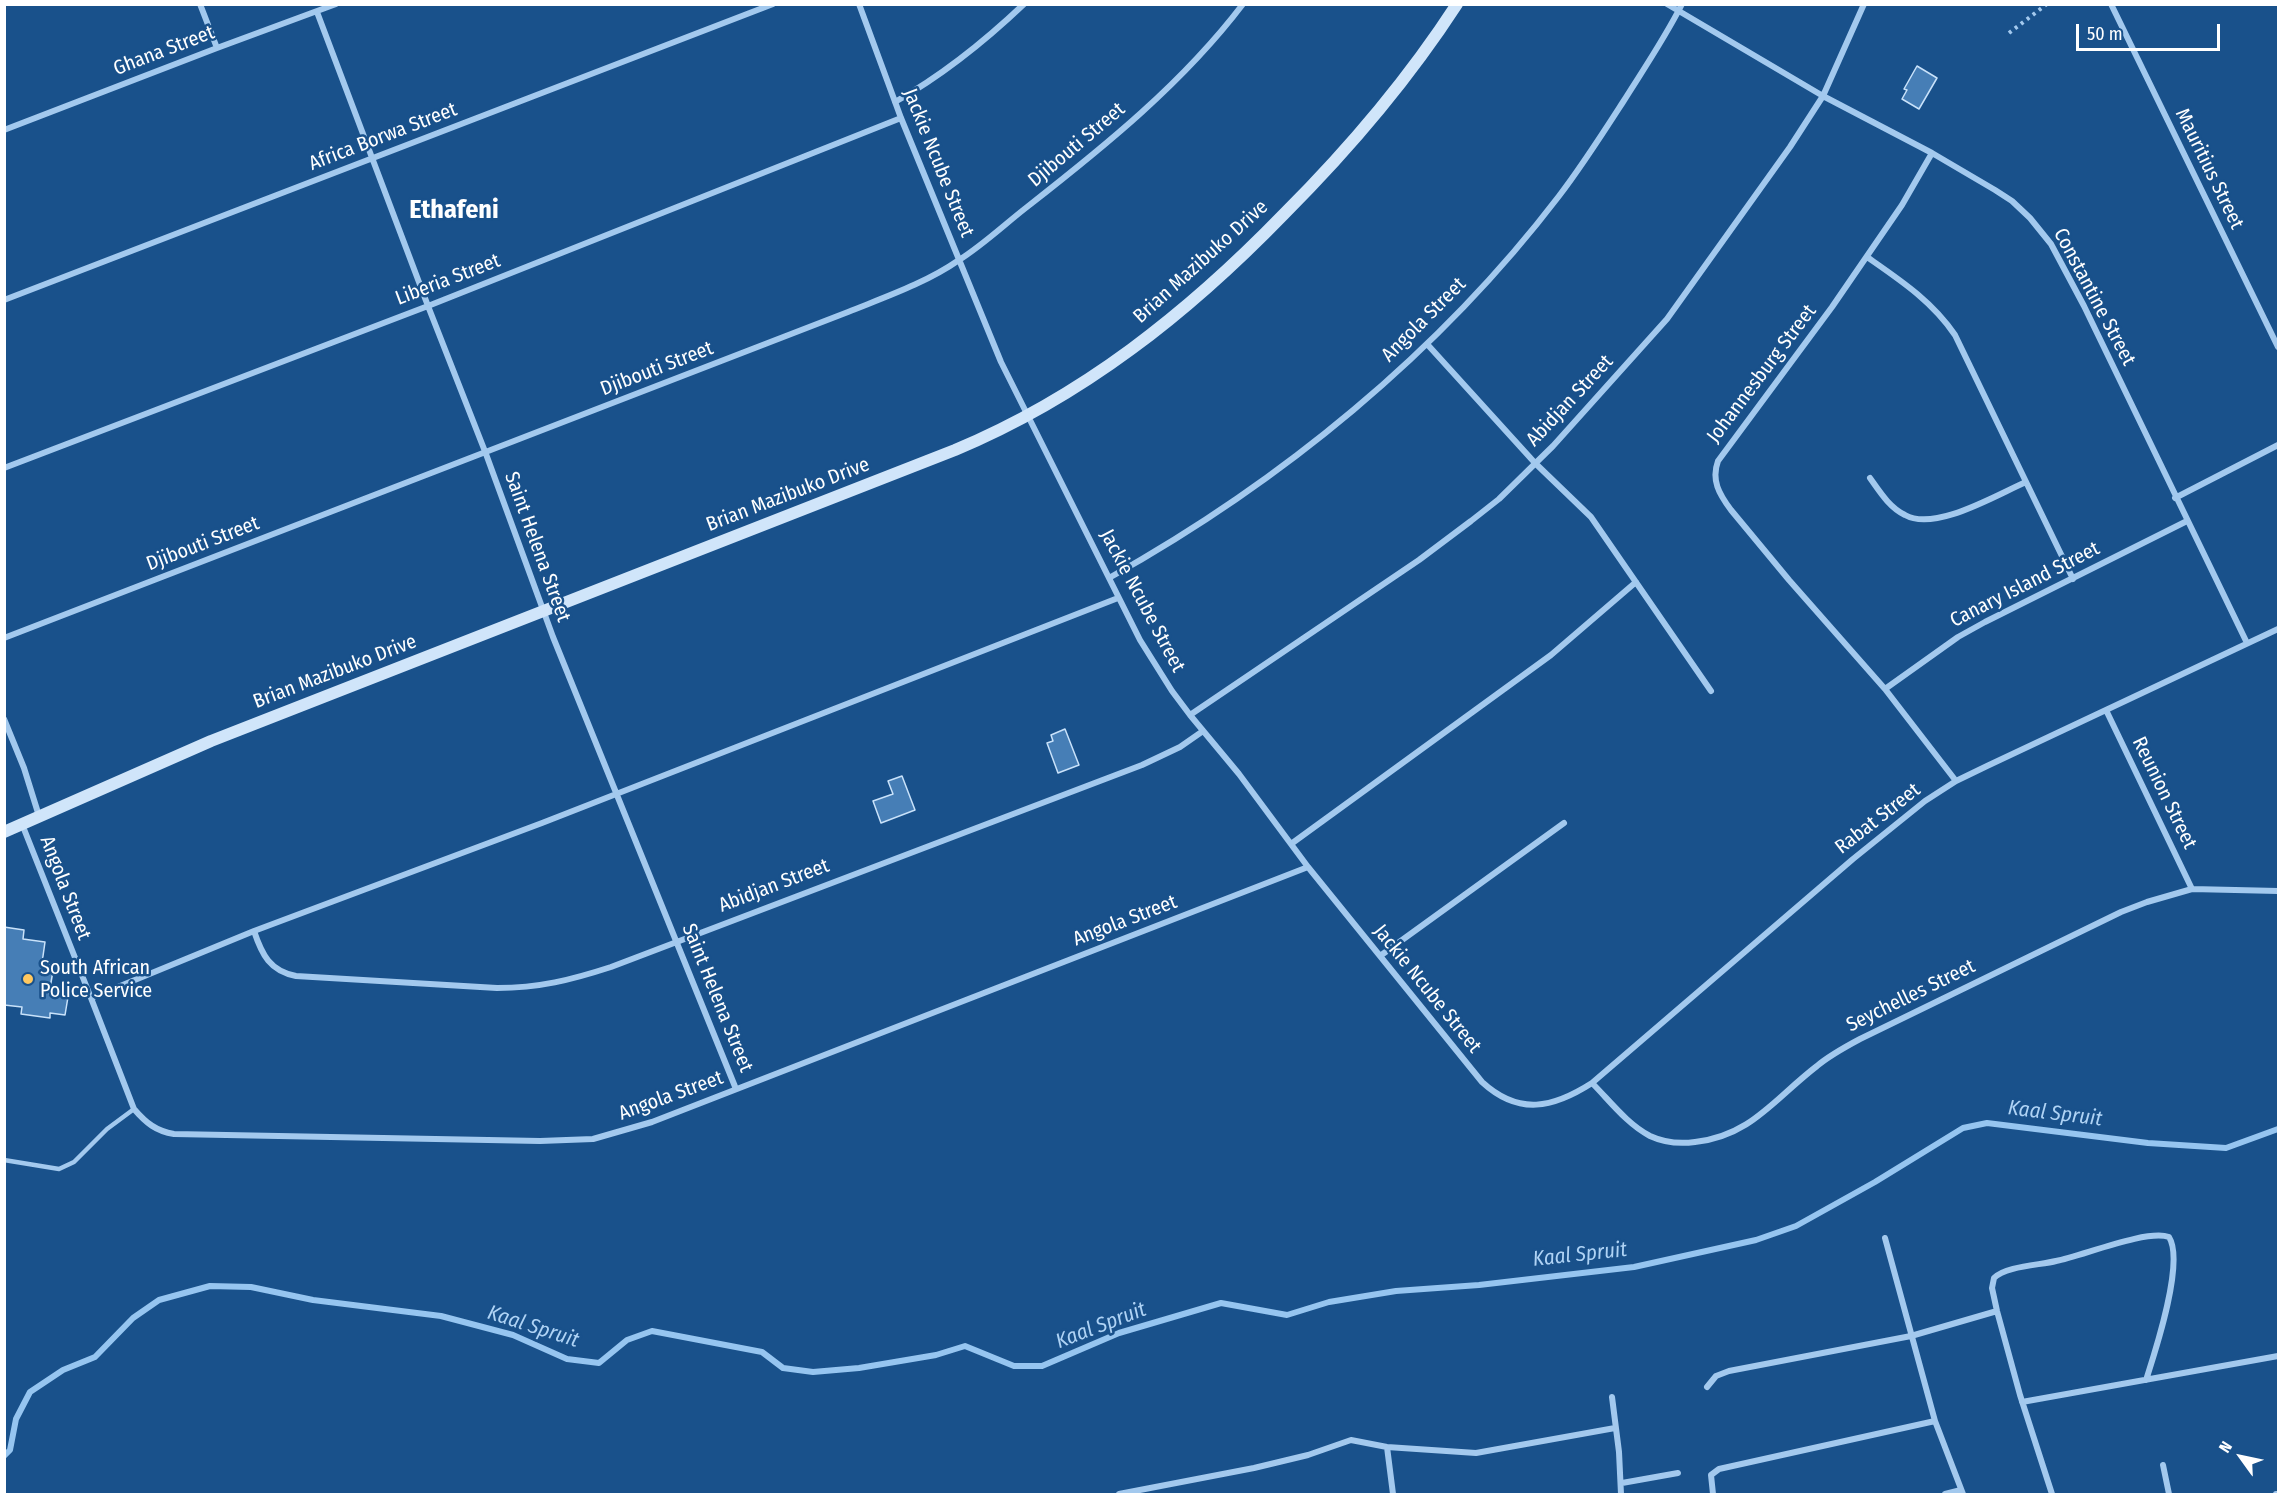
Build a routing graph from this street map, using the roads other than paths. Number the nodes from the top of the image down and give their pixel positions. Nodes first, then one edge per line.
1 (200, 4) edge
2 (336, 4) edge
3 (773, 4) edge
4 (859, 4) edge
5 (1024, 4) edge
6 (1244, 4) edge
7 (1457, 4) edge
8 (1667, 4) edge
9 (1864, 4) edge
10 (2111, 4) edge
11 (1681, 8) edge
12 (317, 12) junction
13 (217, 48) junction
14 (1823, 96) junction
15 (895, 102) junction
16 (901, 118) junction
17 (4, 130) edge
18 (1932, 153) junction
19 (373, 158) junction
20 (1867, 257) junction
21 (959, 261) junction
22 (4, 300) edge
23 (428, 306) junction
24 (1427, 344) junction
25 (2278, 347) edge
26 (1027, 417) junction
27 (2278, 445) edge
28 (486, 453) junction
29 (1535, 463) junction
30 (4, 468) edge
31 (1870, 478) dead end
32 (2026, 482) junction
33 (2175, 498) junction
34 (2187, 521) junction
35 (1109, 578) junction
36 (2073, 579) junction
37 (1636, 582) junction
38 (1118, 598) junction
39 (544, 612) junction
40 (2278, 629) edge
41 (4, 638) edge
42 (2247, 643) junction
43 (1885, 689) junction
44 (1711, 691) dead end
45 (2106, 710) junction
46 (1190, 715) junction
47 (4, 719) edge
48 (1203, 731) junction
49 (1956, 781) junction
50 (616, 793) junction
51 (39, 816) junction
52 (1564, 823) dead end
53 (22, 824) junction
54 (4, 832) edge
55 (1291, 844) junction
56 (1308, 867) junction
57 (2192, 889) junction
58 (2278, 891) edge
59 (254, 931) junction
60 (676, 942) junction
61 (1380, 956) junction
62 (90, 998) junction
63 (1592, 1083) junction
64 (736, 1089) junction
65 (1545, 1105) joint
66 (134, 1109) junction
67 (4, 1160) edge
68 (1885, 1238) dead end
69 (1996, 1311) junction
70 (1911, 1336) junction
71 (2278, 1356) edge
72 (2146, 1380) junction
73 (1707, 1387) dead end
74 (1612, 1397) dead end
75 (2022, 1402) junction
76 (1935, 1421) junction
77 (1615, 1428) junction
78 (1387, 1447) junction
79 (2163, 1465) dead end
80 (1678, 1473) dead end
81 (1622, 1483) junction
82 (1962, 1492) edge
83 (1119, 1494) edge
84 (1393, 1494) edge
85 (1621, 1494) edge
86 (1713, 1494) edge
87 (1945, 1494) edge
88 (2052, 1494) edge
89 (2169, 1494) edge

1 - 13 street
2 - 12 street, Ghana Street
3 - 19 street, Africa Borwa Street
4 - 15 street, Jackie Ncube Street
5 - 15 street
6 - 21 street, Djibouti Street
7 - 26 street, Brian Mazibuko Drive
8 - 11 street, Constantine Street
9 - 14 street, Abidjan Street
10 - 25 street, Mauritius Street
11 - 14 street, Constantine Street
11 - 24 street, Angola Street
12 - 13 street, Ghana Street
12 - 19 street, Saint Helena Street
13 - 17 street, Ghana Street
14 - 18 street, Constantine Street
14 - 29 street, Abidjan Street
15 - 16 street, Jackie Ncube Street
16 - 21 street, Jackie Ncube Street
16 - 23 street, Liberia Street
18 - 20 street, Johannesburg Street
18 - 33 street, Constantine Street
19 - 22 street, Africa Borwa Street
19 - 23 street, Saint Helena Street
20 - 32 street
20 - 43 street, Johannesburg Street
21 - 26 street, Jackie Ncube Street
21 - 28 street, Djibouti Street
23 - 28 street, Saint Helena Street
23 - 30 street, Liberia Street
24 - 29 street
24 - 35 street, Angola Street
26 - 35 street, Jackie Ncube Street
26 - 39 street, Brian Mazibuko Drive
27 - 33 street
28 - 39 street, Saint Helena Street
28 - 41 street, Djibouti Street
29 - 37 street
29 - 46 street, Abidjan Street
31 - 32 street
32 - 36 street
33 - 34 street, Constantine Street
34 - 36 street, Canary Island Street
34 - 42 street, Constantine Street
35 - 38 street, Jackie Ncube Street
36 - 43 street, Canary Island Street
37 - 44 street
37 - 55 street
38 - 46 street, Jackie Ncube Street
38 - 50 street
39 - 50 street, Saint Helena Street
39 - 51 street, Brian Mazibuko Drive
40 - 42 street, Rabat Street
42 - 45 street, Rabat Street
43 - 49 street, Johannesburg Street
45 - 49 street, Rabat Street
45 - 57 street, Reunion Street
46 - 48 street, Jackie Ncube Street
47 - 51 street
48 - 55 street, Jackie Ncube Street
48 - 60 street, Abidjan Street
49 - 63 street, Rabat Street
50 - 59 street
50 - 60 street, Saint Helena Street
51 - 53 street, Brian Mazibuko Drive
52 - 61 street
53 - 54 street, Brian Mazibuko Drive
53 - 62 street, Angola Street
55 - 56 street, Jackie Ncube Street
56 - 61 street, Jackie Ncube Street
56 - 64 street, Angola Street
57 - 58 street, Seychelles Street
57 - 63 street, Seychelles Street
59 - 60 street, Abidjan Street
59 - 62 street
60 - 64 street, Saint Helena Street
61 - 65 street, Jackie Ncube Street
62 - 66 street, Angola Street
63 - 65 street, Rabat Street
64 - 66 street, Angola Street
66 - 67 lane
68 - 70 street
69 - 70 street
69 - 72 street
69 - 75 street
70 - 73 street
70 - 76 street
71 - 72 street
72 - 75 street
74 - 77 street
75 - 88 street
76 - 82 street
76 - 86 street
77 - 78 street
77 - 81 street
78 - 83 street
78 - 84 street
79 - 89 street
80 - 81 street
81 - 85 street
82 - 87 street

